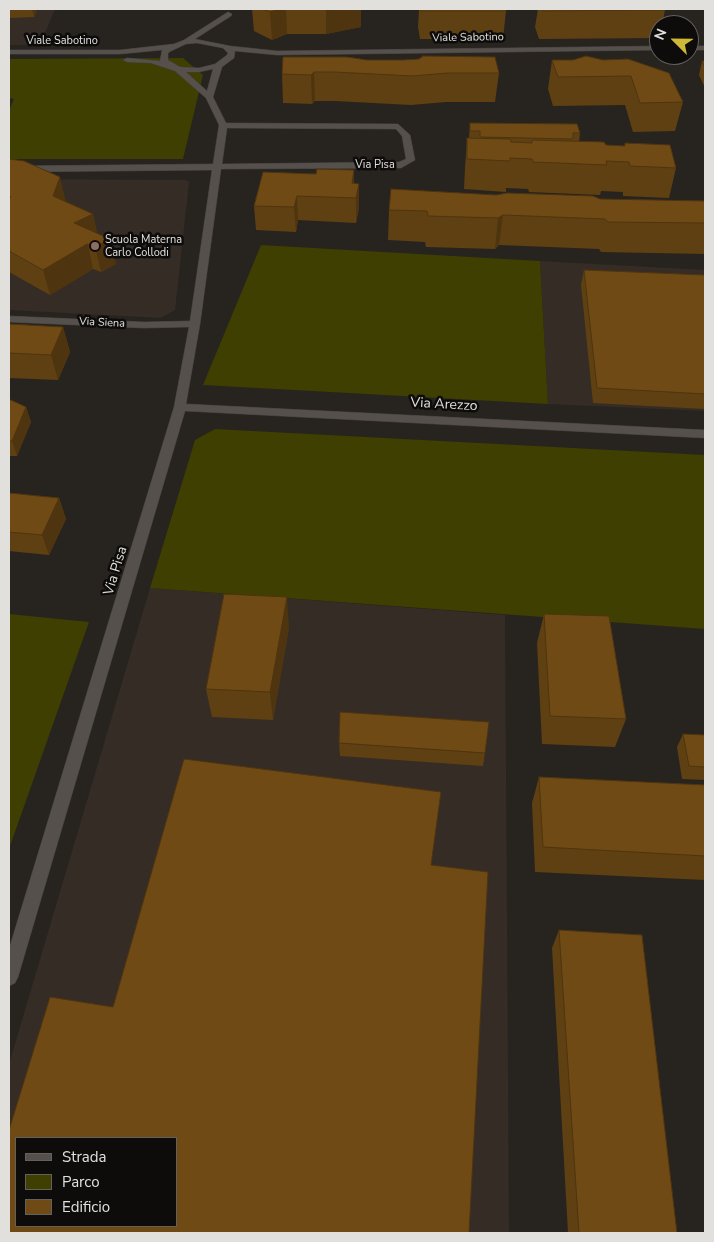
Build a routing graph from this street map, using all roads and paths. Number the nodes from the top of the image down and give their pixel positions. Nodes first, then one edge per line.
1 (228, 11) edge
2 (221, 36) junction
3 (185, 42) junction
4 (175, 46) junction
5 (227, 48) junction
6 (649, 48) edge
7 (9, 52) edge
8 (278, 53) junction
9 (9, 60) edge
10 (228, 60) junction
11 (169, 66) junction
12 (218, 66) junction
13 (178, 69) junction
14 (209, 97) junction
15 (223, 126) junction
16 (216, 166) junction
17 (9, 170) edge
18 (9, 319) edge
19 (195, 324) junction
20 (180, 406) junction
21 (705, 434) edge
22 (9, 977) edge

1 - 2 street
1 - 3 street
2 - 3 street
2 - 5 street
3 - 4 street, Viale Sabotino
4 - 7 street, Viale Sabotino
4 - 11 street
5 - 8 street, Viale Sabotino
5 - 10 street
6 - 8 street, Viale Sabotino
8 - 10 street, Viale Sabotino
9 - 11 street, Viale Sabotino
10 - 12 street
11 - 13 street, Viale Sabotino
12 - 13 street
12 - 14 street
13 - 14 street
14 - 15 street
15 - 16 street, Via Pisa
15 - 16 street, Via Pisa
16 - 17 street, Via Pisa
16 - 19 street, Via Pisa
18 - 19 street, Via Siena
19 - 20 street, Via Pisa
20 - 21 street, Via Arezzo
20 - 22 street, Via Pisa

